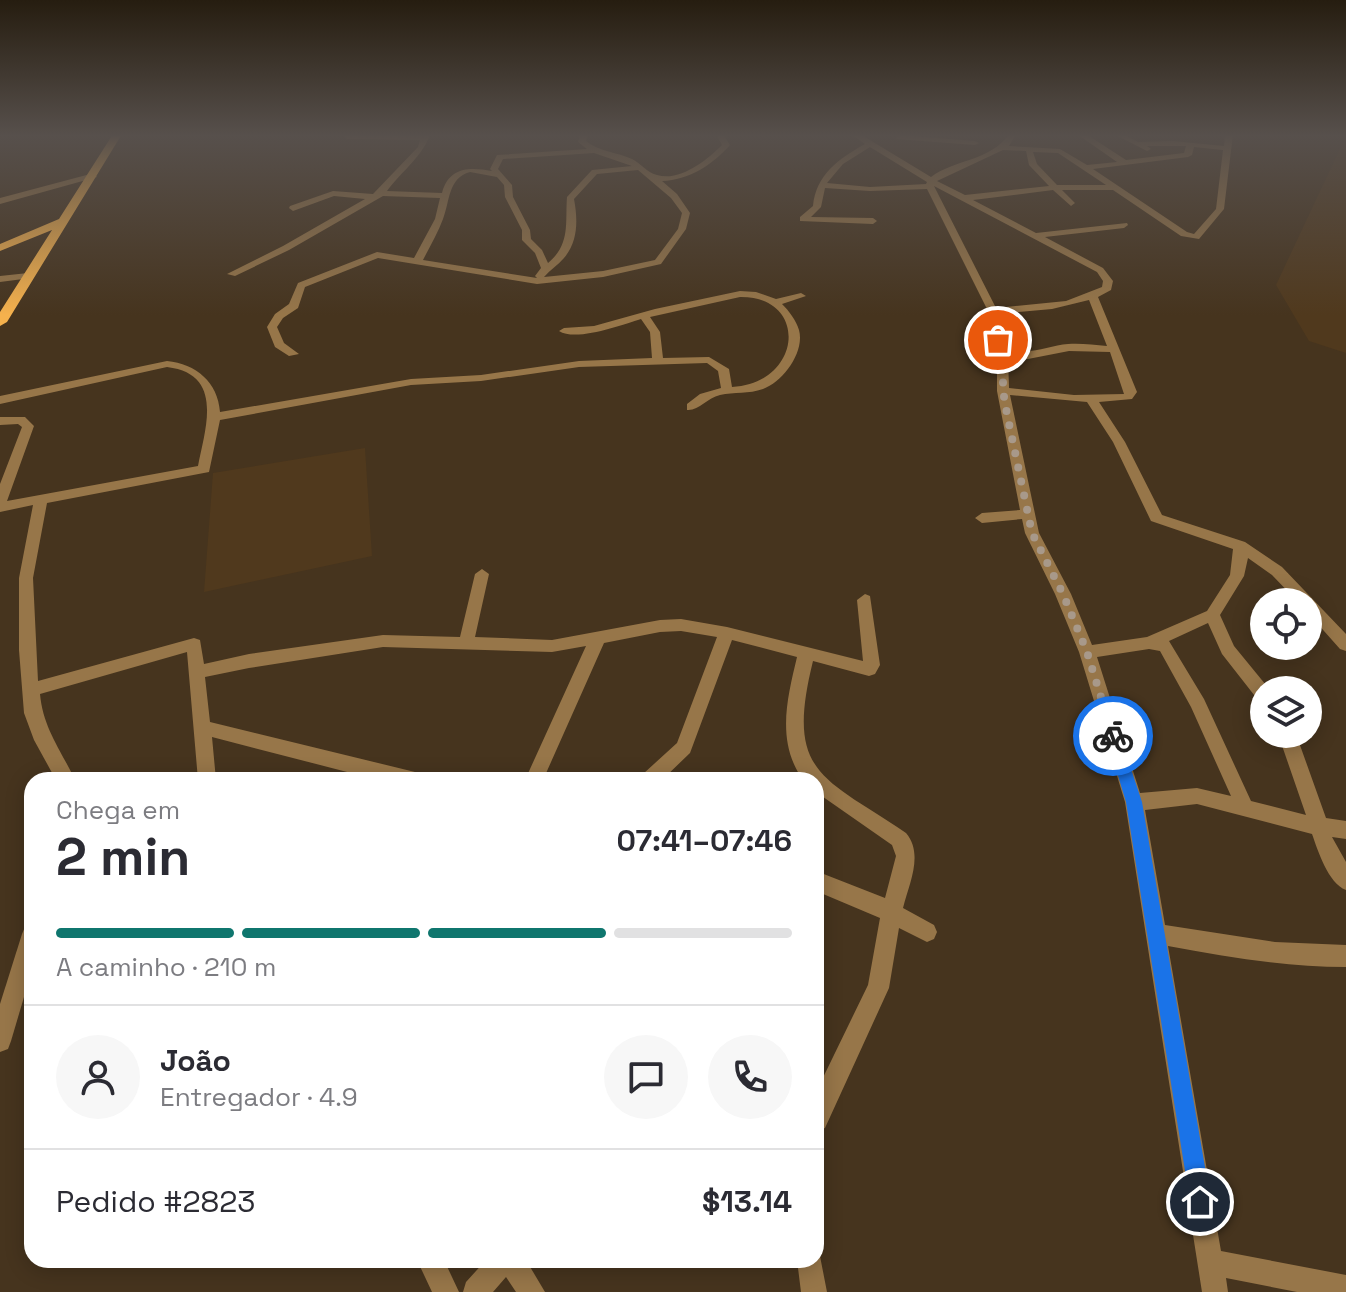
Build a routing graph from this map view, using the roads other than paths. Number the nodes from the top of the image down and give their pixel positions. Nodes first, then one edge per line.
1 (23, 194) edge
2 (81, 194) edge
3 (330, 194) edge
4 (361, 194) edge
5 (509, 194) edge
6 (574, 194) edge
7 (672, 194) edge
8 (819, 194) edge
9 (936, 194) edge
10 (955, 194) edge
11 (996, 194) edge
12 (1064, 194) edge
13 (1127, 194) edge
14 (1223, 194) edge
15 (377, 195) junction
16 (446, 196) joint
17 (964, 198) junction
18 (0, 201) edge
19 (1071, 203) dead end
20 (293, 208) dead end
21 (873, 221) dead end
22 (62, 222) junction
23 (1124, 225) dead end
24 (1033, 236) junction
25 (50, 243) junction
26 (0, 250) edge
27 (40, 259) junction
28 (417, 262) junction
29 (545, 267) junction
30 (232, 274) dead end
31 (28, 276) junction
32 (0, 279) edge
33 (537, 281) junction
34 (801, 296) dead end
35 (1093, 297) junction
36 (776, 302) junction
37 (993, 311) junction
38 (643, 315) junction
39 (0, 322) edge
40 (564, 331) dead end
41 (998, 340) junction
42 (1114, 349) junction
43 (293, 354) dead end
44 (658, 360) junction
45 (727, 390) junction
46 (1003, 391) junction
47 (1091, 399) junction
48 (0, 400) edge
49 (691, 407) dead end
50 (215, 417) junction
51 (0, 421) edge
52 (41, 501) junction
53 (0, 504) edge
54 (1027, 514) junction
55 (982, 518) dead end
56 (1240, 546) junction
57 (482, 574) dead end
58 (1293, 588) edge
59 (865, 600) dead end
60 (1212, 615) junction
61 (1322, 619) edge
62 (727, 633) junction
63 (598, 638) junction
64 (1149, 643) junction
65 (466, 644) junction
66 (1346, 645) edge
67 (1087, 652) junction
68 (806, 655) junction
69 (198, 672) junction
70 (1250, 678) edge
71 (31, 690) junction
72 (203, 728) junction
73 (1292, 748) edge
74 (61, 772) edge
75 (206, 772) edge
76 (363, 772) edge
77 (538, 772) edge
78 (658, 772) edge
79 (806, 772) edge
80 (824, 788) edge
81 (1134, 802) junction
82 (1244, 806) junction
83 (1317, 825) junction
84 (1346, 830) edge
85 (1346, 880) edge
86 (824, 884) edge
87 (891, 913) junction
88 (927, 932) dead end
89 (1157, 934) junction
90 (1346, 956) edge
91 (24, 961) edge
92 (0, 1041) edge
93 (824, 1101) edge
94 (1210, 1262) junction
95 (434, 1268) edge
96 (496, 1268) edge
97 (516, 1268) edge
98 (811, 1268) edge
99 (1346, 1288) edge
100 (446, 1292) edge
101 (476, 1292) edge
102 (532, 1292) edge
103 (814, 1292) edge
104 (1215, 1292) edge

1 - 18 street
2 - 22 main road
3 - 20 street
4 - 15 street
5 - 29 street
6 - 29 street
7 - 33 street
8 - 21 street
9 - 37 street
10 - 17 street
11 - 17 street
12 - 19 street
13 - 14 street
15 - 16 street
15 - 30 street
16 - 28 street
17 - 24 street
22 - 25 main road
22 - 26 main road
23 - 24 street
24 - 35 street
25 - 26 main road
25 - 27 main road
26 - 27 main road
27 - 31 main road
28 - 33 street
28 - 43 street
29 - 33 street
31 - 32 street
31 - 39 main road
34 - 36 street
35 - 37 street
35 - 42 street
36 - 38 street
36 - 45 street
37 - 41 street
38 - 40 street
38 - 44 street
41 - 42 street
41 - 46 street
42 - 47 street
44 - 45 street
44 - 50 street
45 - 49 street
46 - 47 street
46 - 54 street
47 - 56 street
48 - 50 street
50 - 52 street
51 - 53 street
52 - 53 street
52 - 71 street
54 - 55 street
54 - 67 street
56 - 58 street
56 - 60 street
57 - 65 street
59 - 68 street
60 - 64 street
60 - 70 street
61 - 66 street
62 - 63 street
62 - 68 street
62 - 78 street
63 - 65 street
63 - 77 street
64 - 67 street
64 - 82 street
65 - 69 street
67 - 81 street
68 - 79 street
69 - 71 street
69 - 72 street
71 - 74 street
72 - 75 street
72 - 76 street
73 - 83 street
80 - 87 street
81 - 82 street
81 - 89 street
82 - 83 street
83 - 84 street
83 - 85 street
86 - 87 street
87 - 88 street
87 - 93 street
89 - 90 street
89 - 94 street
91 - 92 street
94 - 99 street
94 - 104 street
95 - 100 street
96 - 101 street
97 - 102 street
98 - 103 street

